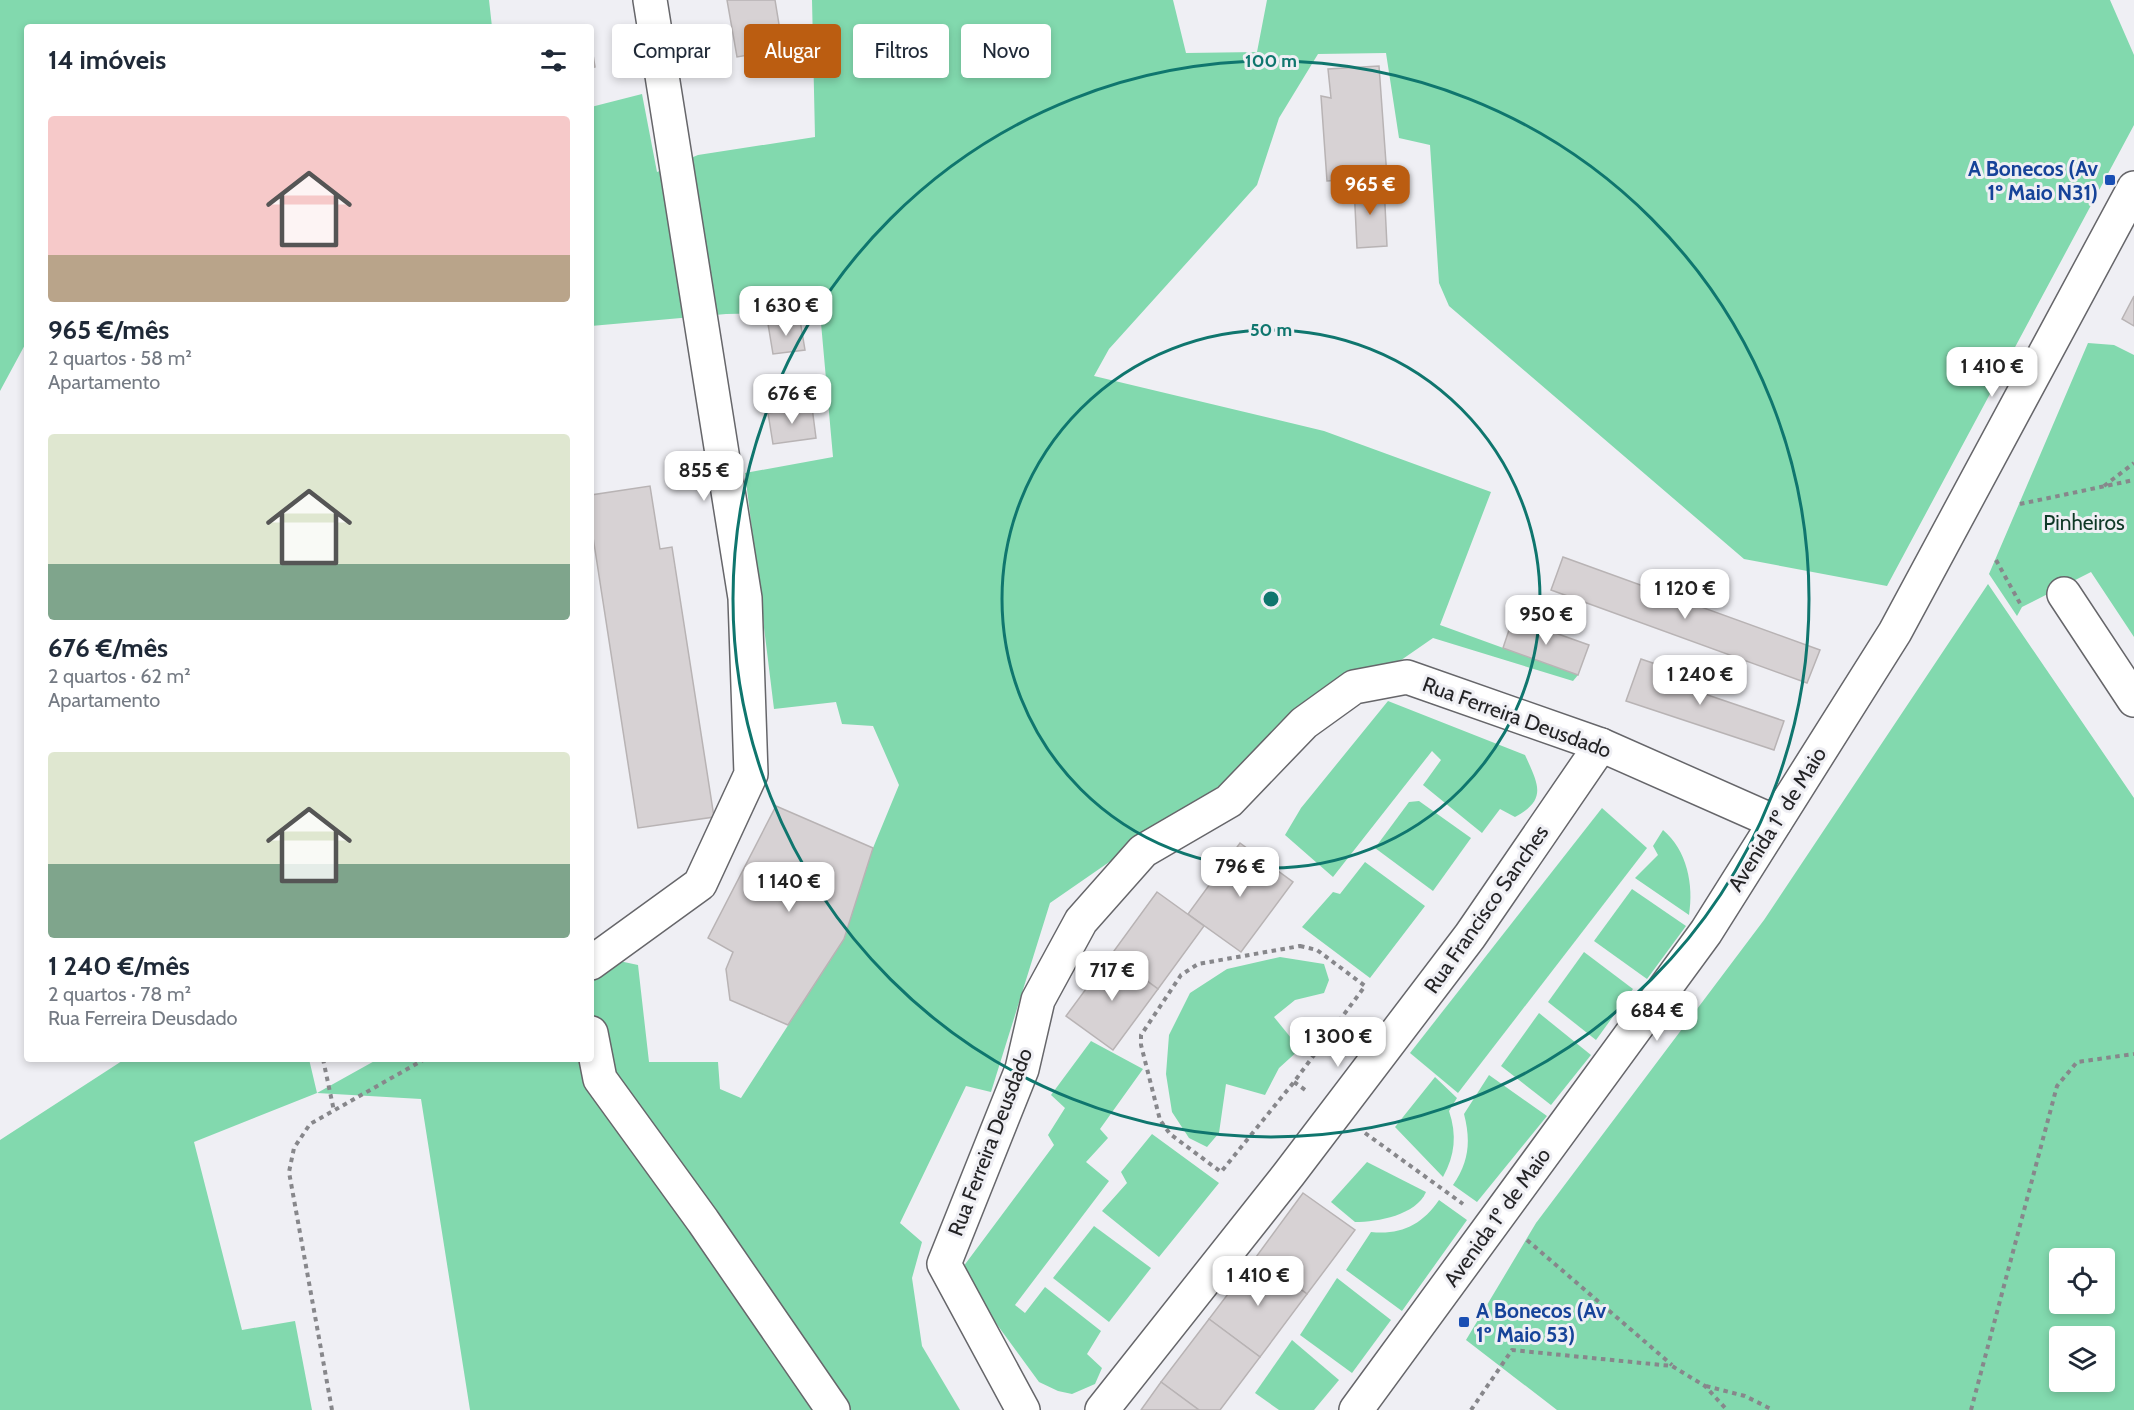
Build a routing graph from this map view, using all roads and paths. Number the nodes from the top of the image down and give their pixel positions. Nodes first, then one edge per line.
1 (650, 0) edge
2 (2134, 188) edge
3 (2134, 463) edge
4 (2134, 480) edge
5 (2103, 486) junction
6 (2020, 504) dead end
7 (1996, 560) dead end
8 (2064, 594) dead end
9 (2022, 607) dead end
10 (2134, 700) edge
11 (1601, 745) junction
12 (1775, 822) junction
13 (594, 961) edge
14 (594, 1048) edge
15 (2134, 1054) edge
16 (324, 1062) edge
17 (420, 1062) edge
18 (1294, 1082) junction
19 (334, 1111) junction
20 (1336, 1113) junction
21 (1491, 1224) junction
22 (1527, 1240) dead end
23 (1672, 1366) junction
24 (1705, 1386) junction
25 (332, 1410) edge
26 (833, 1410) edge
27 (1023, 1410) edge
28 (1102, 1410) edge
29 (1356, 1410) edge
30 (1471, 1410) edge
31 (1727, 1410) edge
32 (1773, 1410) edge
33 (1971, 1410) edge

1 - 13 street
2 - 12 street, Avenida 1º de Maio
3 - 5 path
4 - 5 path
5 - 6 path
7 - 9 path
8 - 10 street
11 - 12 street, Rua Ferreira Deusdado
11 - 20 street, Rua Francisco Sanches
11 - 27 street, Rua Ferreira Deusdado
12 - 21 street, Avenida 1º de Maio
14 - 26 street
15 - 33 path
16 - 19 path
17 - 19 path
18 - 18 path
18 - 20 path
19 - 25 path
20 - 21 path
20 - 28 street, Rua Francisco Sanches
21 - 29 street, Avenida 1º de Maio
22 - 23 path
23 - 24 path
23 - 30 path
24 - 31 path
24 - 32 path

